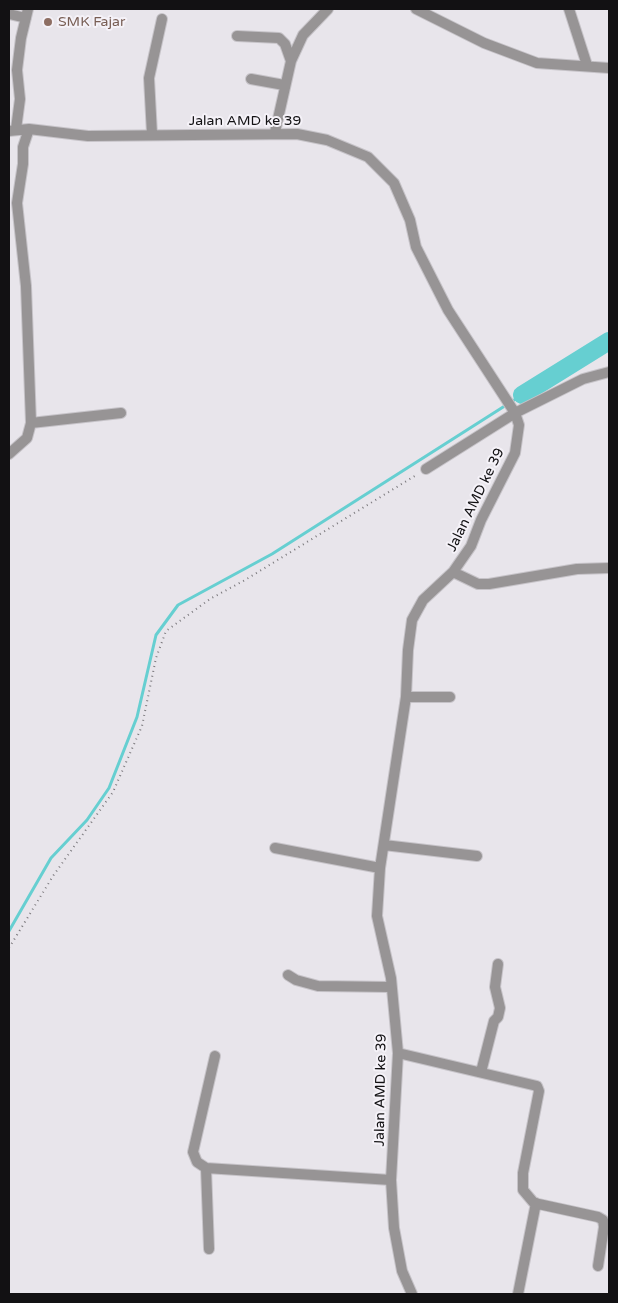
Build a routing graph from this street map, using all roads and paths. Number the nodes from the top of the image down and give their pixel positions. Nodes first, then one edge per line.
1 (328, 9) edge
2 (416, 9) edge
3 (569, 9) edge
4 (27, 13) edge
5 (9, 14) edge
6 (162, 19) dead end
7 (236, 36) dead end
8 (291, 61) junction
9 (587, 65) junction
10 (609, 68) edge
11 (251, 79) dead end
12 (284, 85) junction
13 (29, 129) junction
14 (12, 130) edge
15 (275, 132) junction
16 (152, 134) junction
17 (609, 372) edge
18 (121, 413) dead end
19 (516, 413) junction
20 (31, 423) junction
21 (9, 454) edge
22 (426, 469) joint
23 (609, 568) edge
24 (453, 572) junction
25 (406, 697) junction
26 (450, 697) dead end
27 (384, 845) junction
28 (275, 848) dead end
29 (477, 856) dead end
30 (380, 868) junction
31 (9, 948) edge
32 (498, 964) dead end
33 (288, 975) dead end
34 (391, 988) junction
35 (398, 1053) junction
36 (216, 1056) dead end
37 (481, 1072) junction
38 (206, 1168) junction
39 (391, 1180) junction
40 (536, 1204) junction
41 (210, 1249) dead end
42 (598, 1266) dead end
43 (412, 1294) edge
44 (518, 1294) edge

1 - 8 street
2 - 9 street
3 - 9 street
4 - 5 street
4 - 14 street
6 - 16 street
7 - 8 street
8 - 12 street
9 - 10 street
11 - 12 street
12 - 15 street
13 - 14 street, Jalan AMD ke 39
13 - 16 street, Jalan AMD ke 39
13 - 20 street
15 - 16 street, Jalan AMD ke 39
15 - 19 street, Jalan AMD ke 39
17 - 19 street
18 - 20 street
19 - 22 street
19 - 24 street, Jalan AMD ke 39
20 - 21 street
22 - 31 path
23 - 24 street
24 - 25 street, Jalan AMD ke 39
25 - 26 street
25 - 27 street, Jalan AMD ke 39
27 - 29 street
27 - 30 street, Jalan AMD ke 39
28 - 30 street
30 - 34 street, Jalan AMD ke 39
32 - 37 street
33 - 34 street
34 - 35 street, Jalan AMD ke 39
35 - 37 street
35 - 39 street, Jalan AMD ke 39
36 - 38 street
37 - 40 street
38 - 39 street
38 - 41 street
39 - 43 street, Jalan AMD ke 39
40 - 42 street
40 - 44 street

